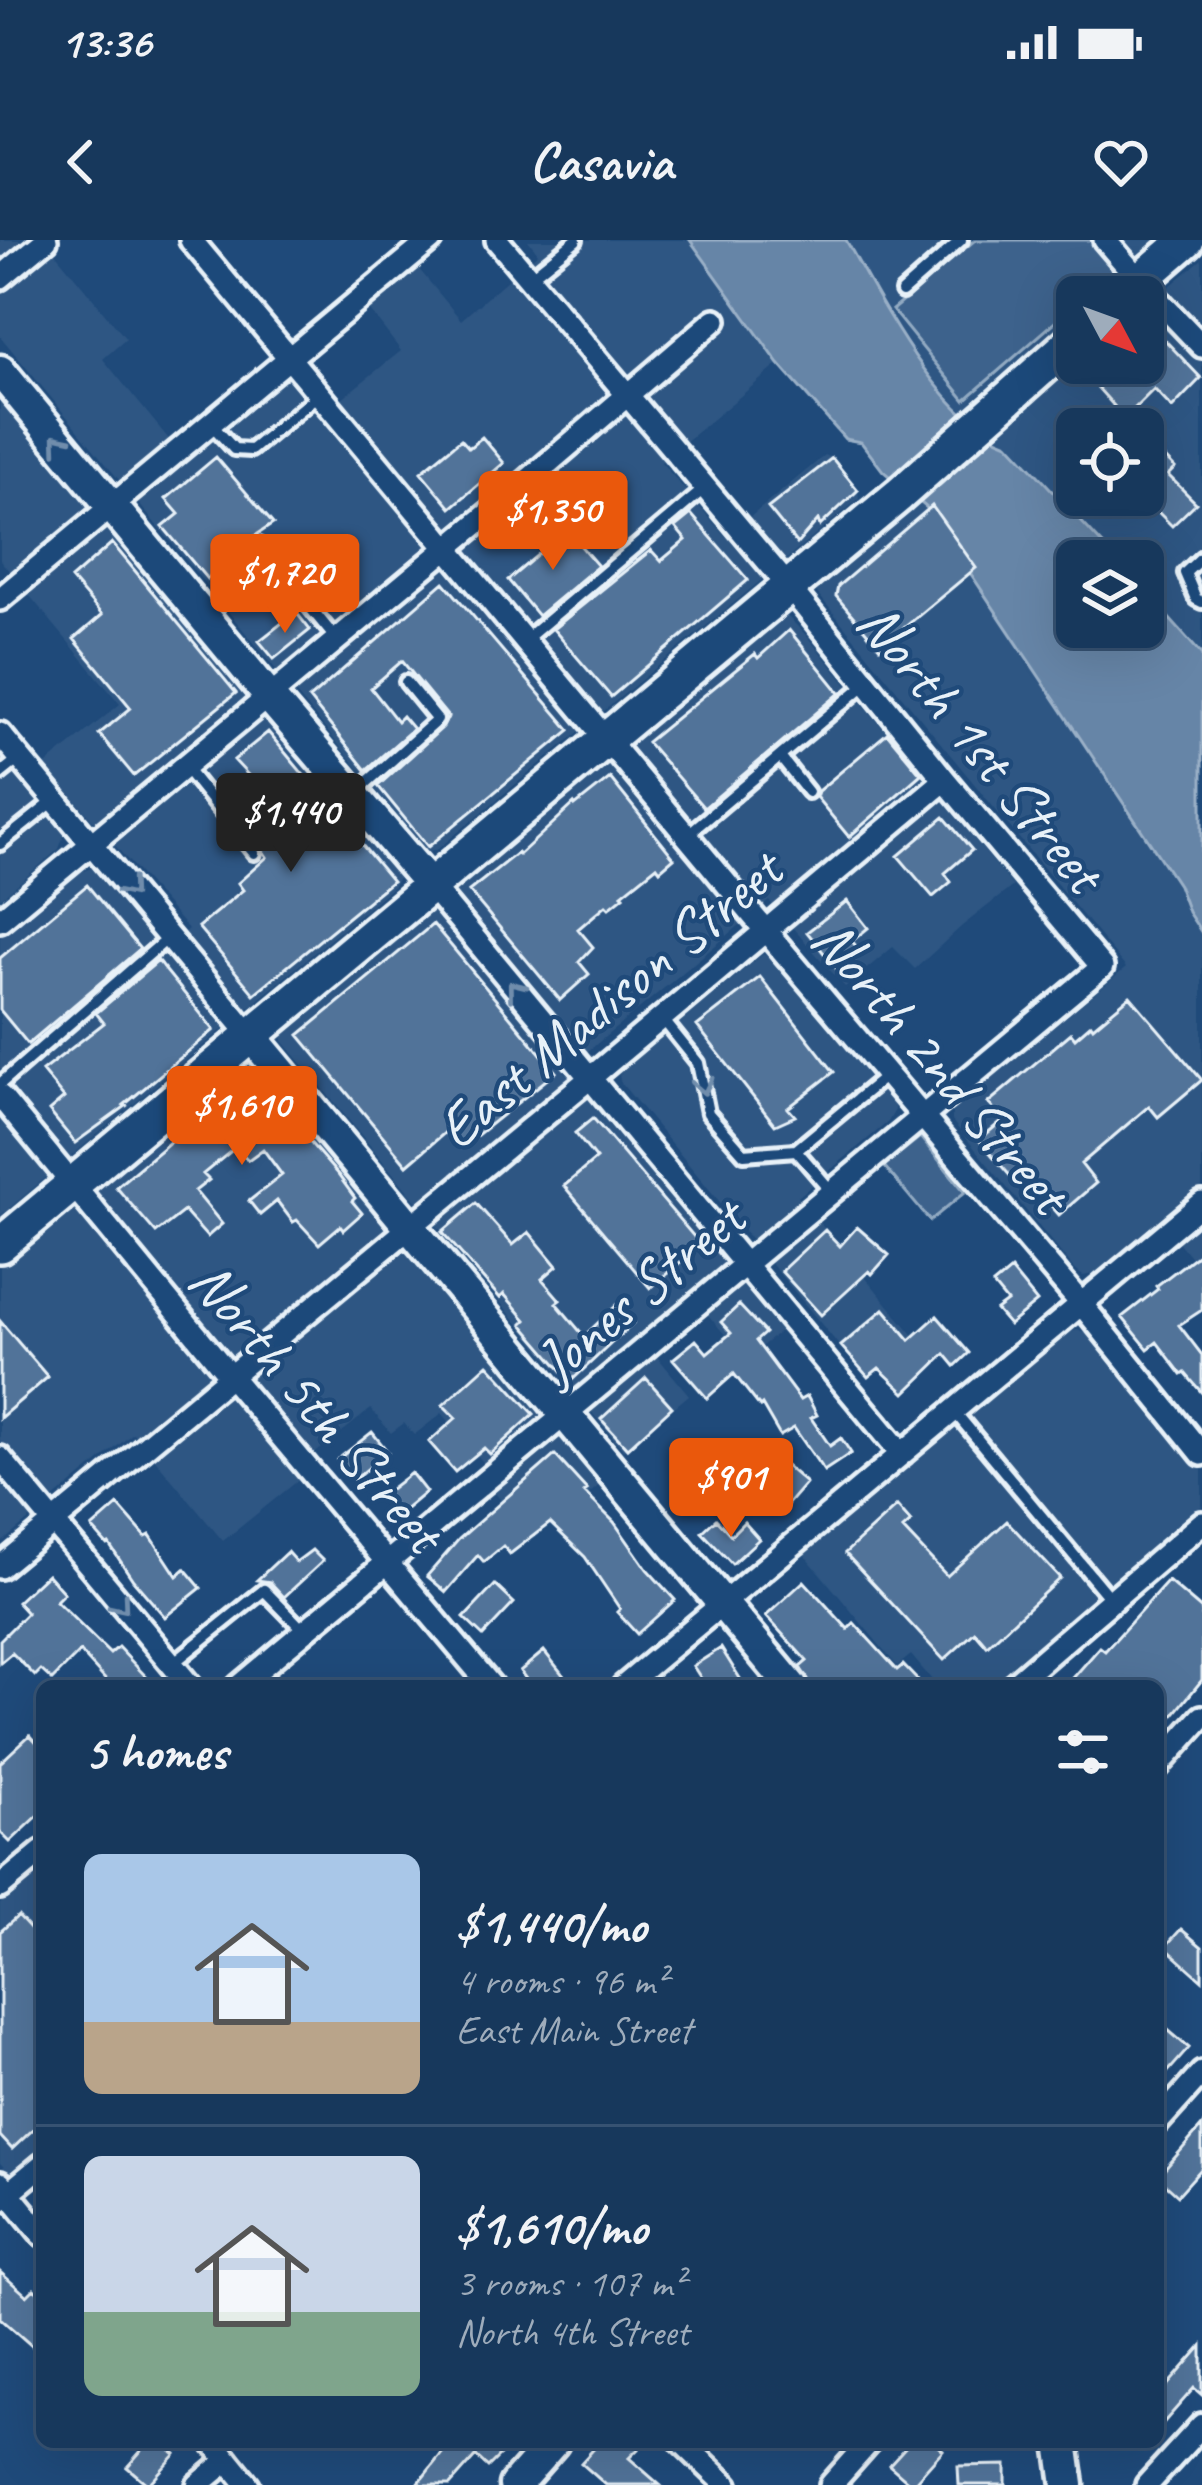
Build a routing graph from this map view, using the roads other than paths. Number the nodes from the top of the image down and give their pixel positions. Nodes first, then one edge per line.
1 (46, 240) edge
2 (191, 240) edge
3 (431, 240) edge
4 (497, 240) edge
5 (576, 240) edge
6 (961, 240) edge
7 (1105, 240) edge
8 (1187, 240) edge
9 (1123, 276) edge
10 (1145, 276) edge
11 (0, 278) edge
12 (529, 278) junction
13 (902, 292) dead end
14 (1164, 316) edge
15 (715, 320) dead end
16 (1202, 346) edge
17 (1056, 356) edge
18 (289, 358) junction
19 (0, 371) edge
20 (319, 394) junction
21 (627, 395) junction
22 (210, 423) junction
23 (706, 488) junction
24 (111, 506) junction
25 (259, 545) dead end
26 (448, 547) junction
27 (1202, 557) edge
28 (789, 586) junction
29 (0, 599) edge
30 (1202, 602) edge
31 (337, 639) junction
32 (525, 640) junction
33 (406, 682) dead end
34 (867, 683) junction
35 (268, 695) junction
36 (0, 734) edge
37 (607, 739) junction
38 (780, 757) junction
39 (20, 758) junction
40 (184, 766) junction
41 (0, 774) edge
42 (945, 780) junction
43 (808, 792) dead end
44 (352, 795) junction
45 (55, 800) junction
46 (687, 835) junction
47 (0, 844) edge
48 (91, 844) junction
49 (254, 853) dead end
50 (431, 886) junction
51 (0, 920) edge
52 (765, 930) junction
53 (169, 937) junction
54 (1102, 967) joint
55 (662, 1018) junction
56 (251, 1036) junction
57 (889, 1074) junction
58 (589, 1079) junction
59 (0, 1084) edge
60 (0, 1096) edge
61 (924, 1115) junction
62 (796, 1150) junction
63 (74, 1184) junction
64 (832, 1192) junction
65 (1202, 1203) edge
66 (411, 1225) junction
67 (0, 1245) edge
68 (746, 1263) junction
69 (1083, 1306) junction
70 (230, 1376) junction
71 (954, 1411) junction
72 (565, 1413) junction
73 (902, 1454) junction
74 (1202, 1454) edge
75 (0, 1458) edge
76 (52, 1522) junction
77 (1202, 1523) edge
78 (387, 1562) junction
79 (0, 1567) edge
80 (1112, 1601) junction
81 (722, 1604) junction
82 (305, 1631) junction
83 (171, 1665) junction
84 (185, 1680) edge
85 (246, 1680) edge
86 (486, 1680) edge
87 (631, 1680) edge
88 (786, 1680) edge
89 (1019, 1680) edge
90 (1202, 1717) edge
91 (1164, 1759) edge
92 (36, 1857) edge
93 (0, 1887) edge
94 (1202, 2073) edge
95 (1164, 2115) edge
96 (36, 2169) edge
97 (3, 2192) edge
98 (36, 2228) edge
99 (1202, 2425) edge
100 (218, 2448) edge
101 (548, 2448) edge
102 (688, 2448) edge
103 (864, 2448) edge
104 (1063, 2448) edge
105 (228, 2460) junction
106 (198, 2485) edge
107 (248, 2485) edge
108 (515, 2485) edge
109 (727, 2485) edge
110 (831, 2485) edge
111 (1068, 2485) edge
112 (1147, 2485) edge

1 - 11 street
2 - 18 street, North 2nd Street
3 - 18 street
4 - 12 street, North 1st Street
5 - 12 lane
6 - 13 lane
7 - 9 street
8 - 10 main road
12 - 21 street, North 1st Street
14 - 16 street
15 - 21 street
17 - 28 main road
18 - 20 street, North 2nd Street
18 - 22 street
24 -> 19 street
20 - 22 lane
20 - 26 street, North 2nd Street
21 - 23 street, North 1st Street
21 - 26 street
22 - 24 street
23 - 28 street, North 1st Street
23 - 32 lane
24 - 29 street
24 - 35 street
25 - 31 lane
26 - 31 street
26 - 32 street, North 2nd Street
27 - 30 lane
28 - 34 street, North 1st Street
28 - 37 main road
31 - 35 street
32 - 37 street, North 2nd Street
33 - 44 lane
34 - 38 lane
34 - 42 street, North 1st Street
35 - 40 street
35 - 44 street
36 - 39 street
37 - 46 street, North 2nd Street
37 - 50 main road
38 - 43 lane
38 - 46 lane
39 - 41 lane
39 - 45 street
40 - 48 street
40 - 49 lane
42 - 52 street, East Madison Street
42 - 54 street, North 1st Street
44 - 50 street
45 - 47 lane
45 - 48 street
46 - 52 street, North 2nd Street
48 - 51 street
48 -> 53 street
50 - 56 main road
58 -> 50 street
52 - 55 street, East Madison Street
52 - 57 street, North 2nd Street
53 - 56 street
53 - 59 lane
54 - 61 street, Jones Street
55 - 58 street, East Madison Street
55 -> 62 lane
56 - 63 main road
56 - 66 street
57 - 61 street, North 2nd Street
57 - 62 lane
58 - 66 street, East Madison Street
58 - 68 street
60 - 63 street, North 5th Street
61 - 64 street, Jones Street
61 - 69 street, North 2nd Street
62 - 64 lane
63 - 67 main road
63 - 70 street, North 5th Street
64 - 68 street, Jones Street
65 - 69 street
66 - 70 street, East Madison Street
66 - 72 street
68 - 72 street, Jones Street
68 - 73 street
69 - 71 street
69 - 74 street, North 2nd Street
70 - 76 street, East Madison Street
70 - 78 street, North 5th Street
71 - 73 street
71 - 80 lane
72 - 78 street, Jones Street
72 - 81 street
73 - 81 street
75 - 76 street
76 - 79 street, East Madison Street
76 -> 83 street
77 - 80 street
78 - 82 street, Jones Street
78 - 86 street, North 5th Street
80 - 89 street
81 - 87 street
81 - 88 street
82 - 83 lane
82 - 85 street, Jones Street
83 - 84 street
90 - 91 street
92 - 93 street
94 - 95 street
96 - 97 street
97 - 98 street
99 - 112 street
100 - 105 street
101 - 108 street
102 - 109 street
103 - 110 street
104 - 111 street
105 - 106 street
105 - 107 street

